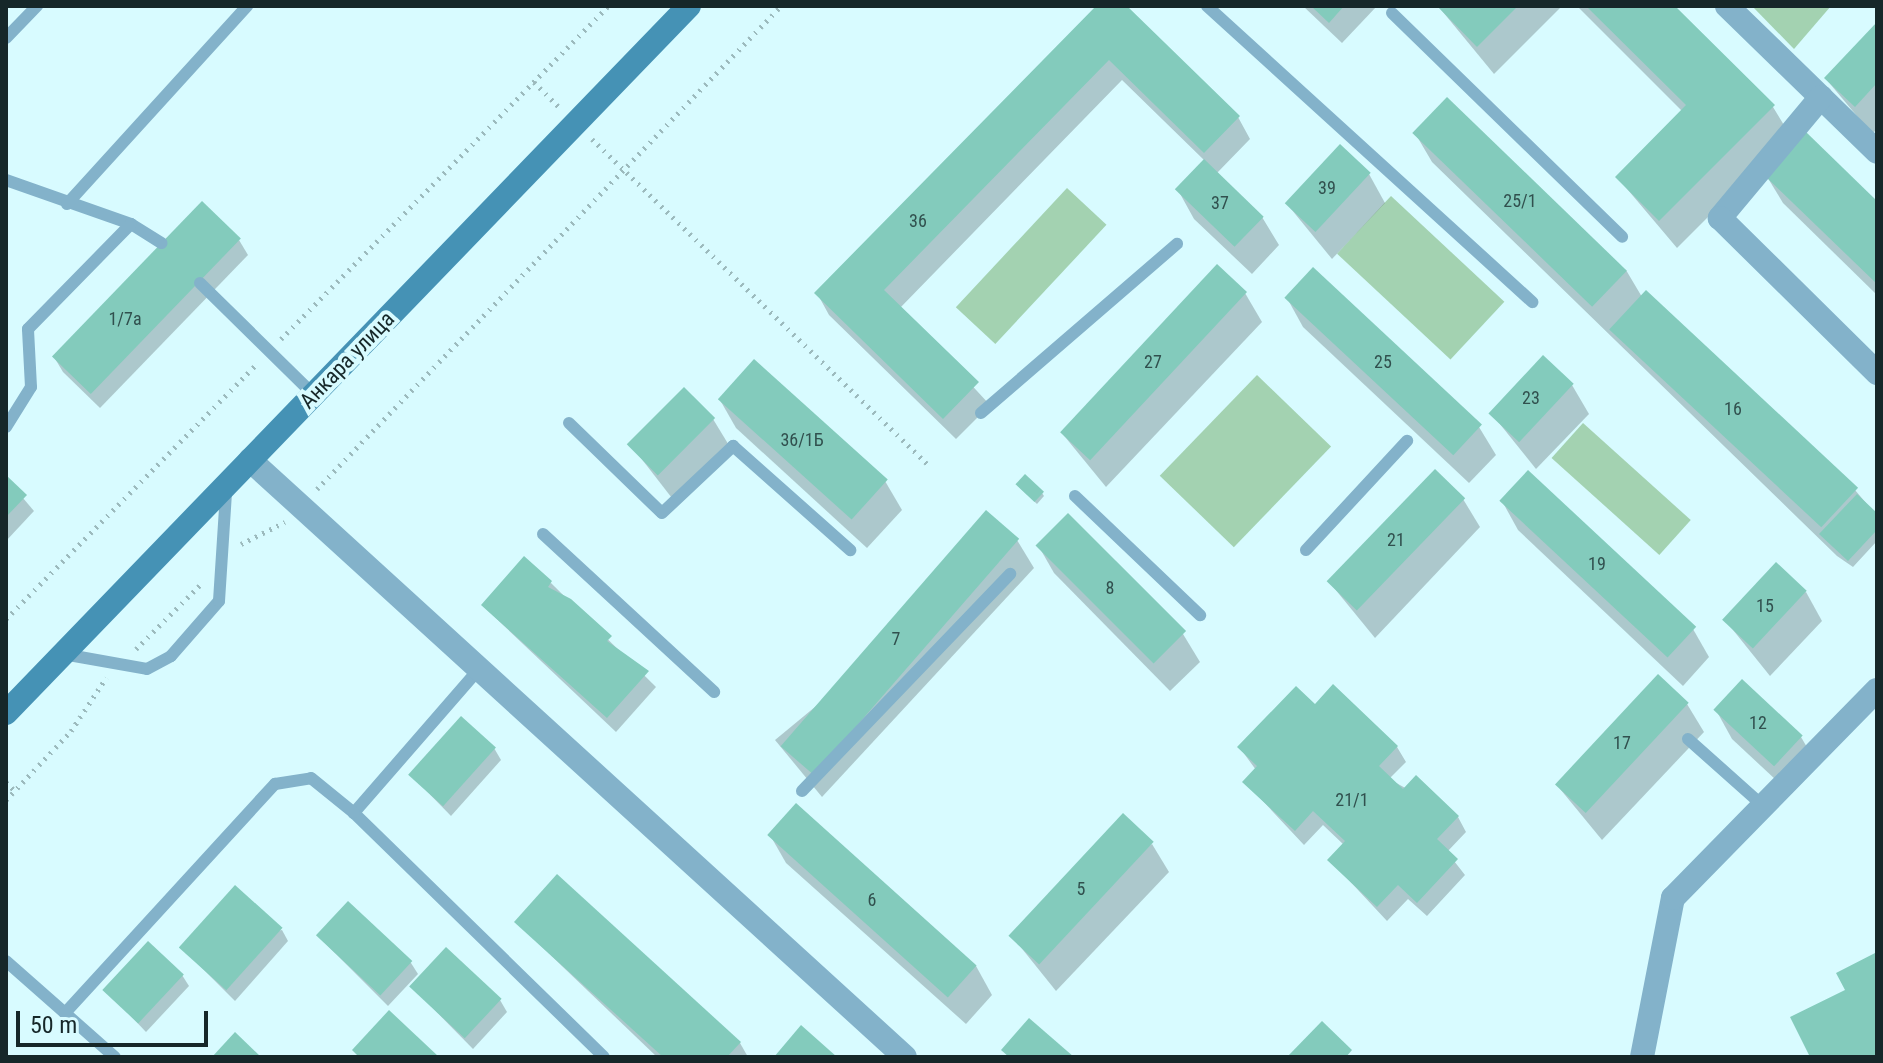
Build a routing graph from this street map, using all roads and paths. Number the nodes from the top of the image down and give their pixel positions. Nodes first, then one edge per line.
1 (37, 6) edge
2 (247, 6) edge
3 (608, 6) edge
4 (689, 6) edge
5 (781, 6) edge
6 (1207, 6) edge
7 (1727, 6) edge
8 (1392, 13) dead end
9 (6, 38) edge
10 (534, 82) junction
11 (1821, 97) junction
12 (576, 123) junction
13 (1877, 152) edge
14 (620, 167) junction
15 (6, 180) edge
16 (67, 204) junction
17 (131, 224) junction
18 (1622, 237) dead end
19 (161, 243) dead end
20 (1177, 244) dead end
21 (200, 283) dead end
22 (1532, 302) dead end
23 (269, 351) junction
24 (1877, 373) edge
25 (314, 395) junction
26 (981, 413) dead end
27 (569, 423) dead end
28 (6, 427) edge
29 (1407, 441) dead end
30 (250, 460) junction
31 (930, 467) dead end
32 (231, 481) junction
33 (1075, 496) dead end
34 (301, 506) junction
35 (543, 534) dead end
36 (850, 550) dead end
37 (1306, 550) dead end
38 (224, 562) junction
39 (1010, 574) dead end
40 (1200, 615) dead end
41 (6, 619) edge
42 (63, 654) junction
43 (117, 667) junction
44 (479, 669) junction
45 (714, 692) dead end
46 (1875, 696) edge
47 (6, 713) edge
48 (1688, 739) dead end
49 (6, 782) edge
50 (15, 791) junction
51 (802, 791) dead end
52 (6, 800) edge
53 (1762, 805) junction
54 (354, 813) junction
55 (7, 963) edge
56 (65, 1013) junction
57 (115, 1057) edge
58 (604, 1057) edge
59 (905, 1057) edge
60 (1642, 1057) edge

1 - 9 lane
2 - 16 lane
3 - 10 path
4 - 12 main road, Анкара улица
5 - 14 path
6 - 22 lane
7 - 11 street
8 - 18 lane
10 - 12 path
10 - 23 path
11 - 13 street
11 - 24 street
12 - 14 path
12 - 25 main road, Анкара улица
14 - 31 path
14 - 34 path
15 - 16 lane
16 - 17 lane
17 - 19 lane
17 - 28 lane
20 - 26 lane
21 - 23 lane
23 - 25 lane
23 - 41 path
25 - 30 main road, Анкара улица
27 - 36 lane
29 - 37 lane
30 - 32 main road, Анкара улица
30 - 34 street
32 - 38 lane
32 - 42 main road, Анкара улица
33 - 40 lane
34 - 38 path
34 - 44 street
35 - 45 lane
38 - 43 path
38 - 43 lane
39 - 51 lane
42 - 43 lane
42 - 47 main road, Анкара улица
43 - 50 path
44 - 54 lane
44 - 59 street
46 - 53 street
48 - 53 lane
49 - 50 path
50 - 52 path
53 - 60 street
54 - 56 lane
54 - 58 lane
55 - 56 lane
56 - 57 lane

